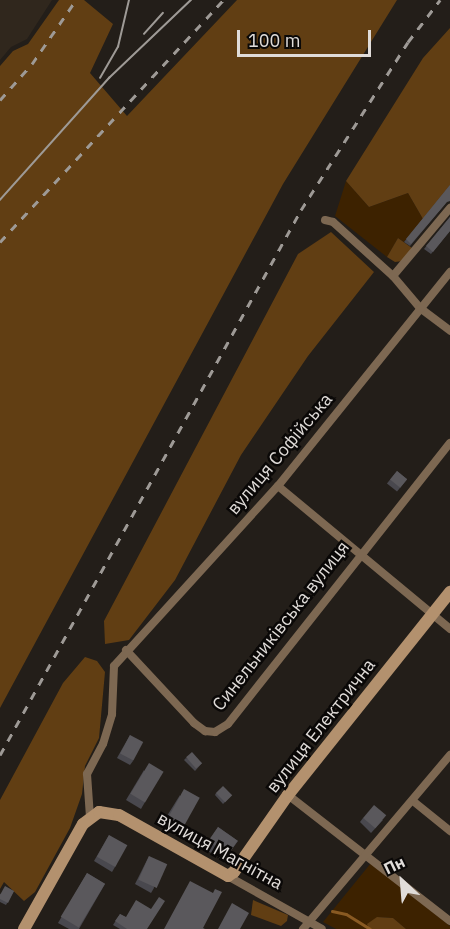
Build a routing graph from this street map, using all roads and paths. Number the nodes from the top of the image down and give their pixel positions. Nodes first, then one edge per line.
1 (450, 208) edge
2 (325, 220) dead end
3 (450, 272) edge
4 (393, 276) junction
5 (420, 308) junction
6 (450, 331) edge
7 (450, 442) edge
8 (278, 486) junction
9 (358, 554) junction
10 (450, 592) edge
11 (432, 615) junction
12 (450, 629) edge
13 (126, 650) junction
14 (450, 754) edge
15 (288, 795) junction
16 (413, 801) junction
17 (94, 814) junction
18 (450, 831) edge
19 (368, 856) junction
20 (224, 875) junction
21 (450, 921) edge
22 (305, 925) edge
23 (24, 929) edge
24 (322, 929) edge

1 - 4 street
2 - 4 street
3 - 5 street, вулиця Софійська
4 - 5 street
5 - 6 street
5 - 8 street, вулиця Софійська
7 - 9 street, Синельниківська вулиця
8 - 9 street
8 - 13 street, вулиця Софійська
9 - 11 street
9 - 13 street, Синельниківська вулиця
10 - 11 street, вулиця Електрична
11 - 12 street
11 - 15 street, вулиця Електрична
13 - 17 street, вулиця Софійська
14 - 16 street
15 - 19 street
15 - 20 street, вулиця Електрична
16 - 18 street
16 - 19 street
17 - 20 street, вулиця Магнітна
17 - 23 street
19 - 21 street
19 - 22 street
20 - 22 street, вулиця Магнітна
22 - 24 street, вулиця Магнітна

